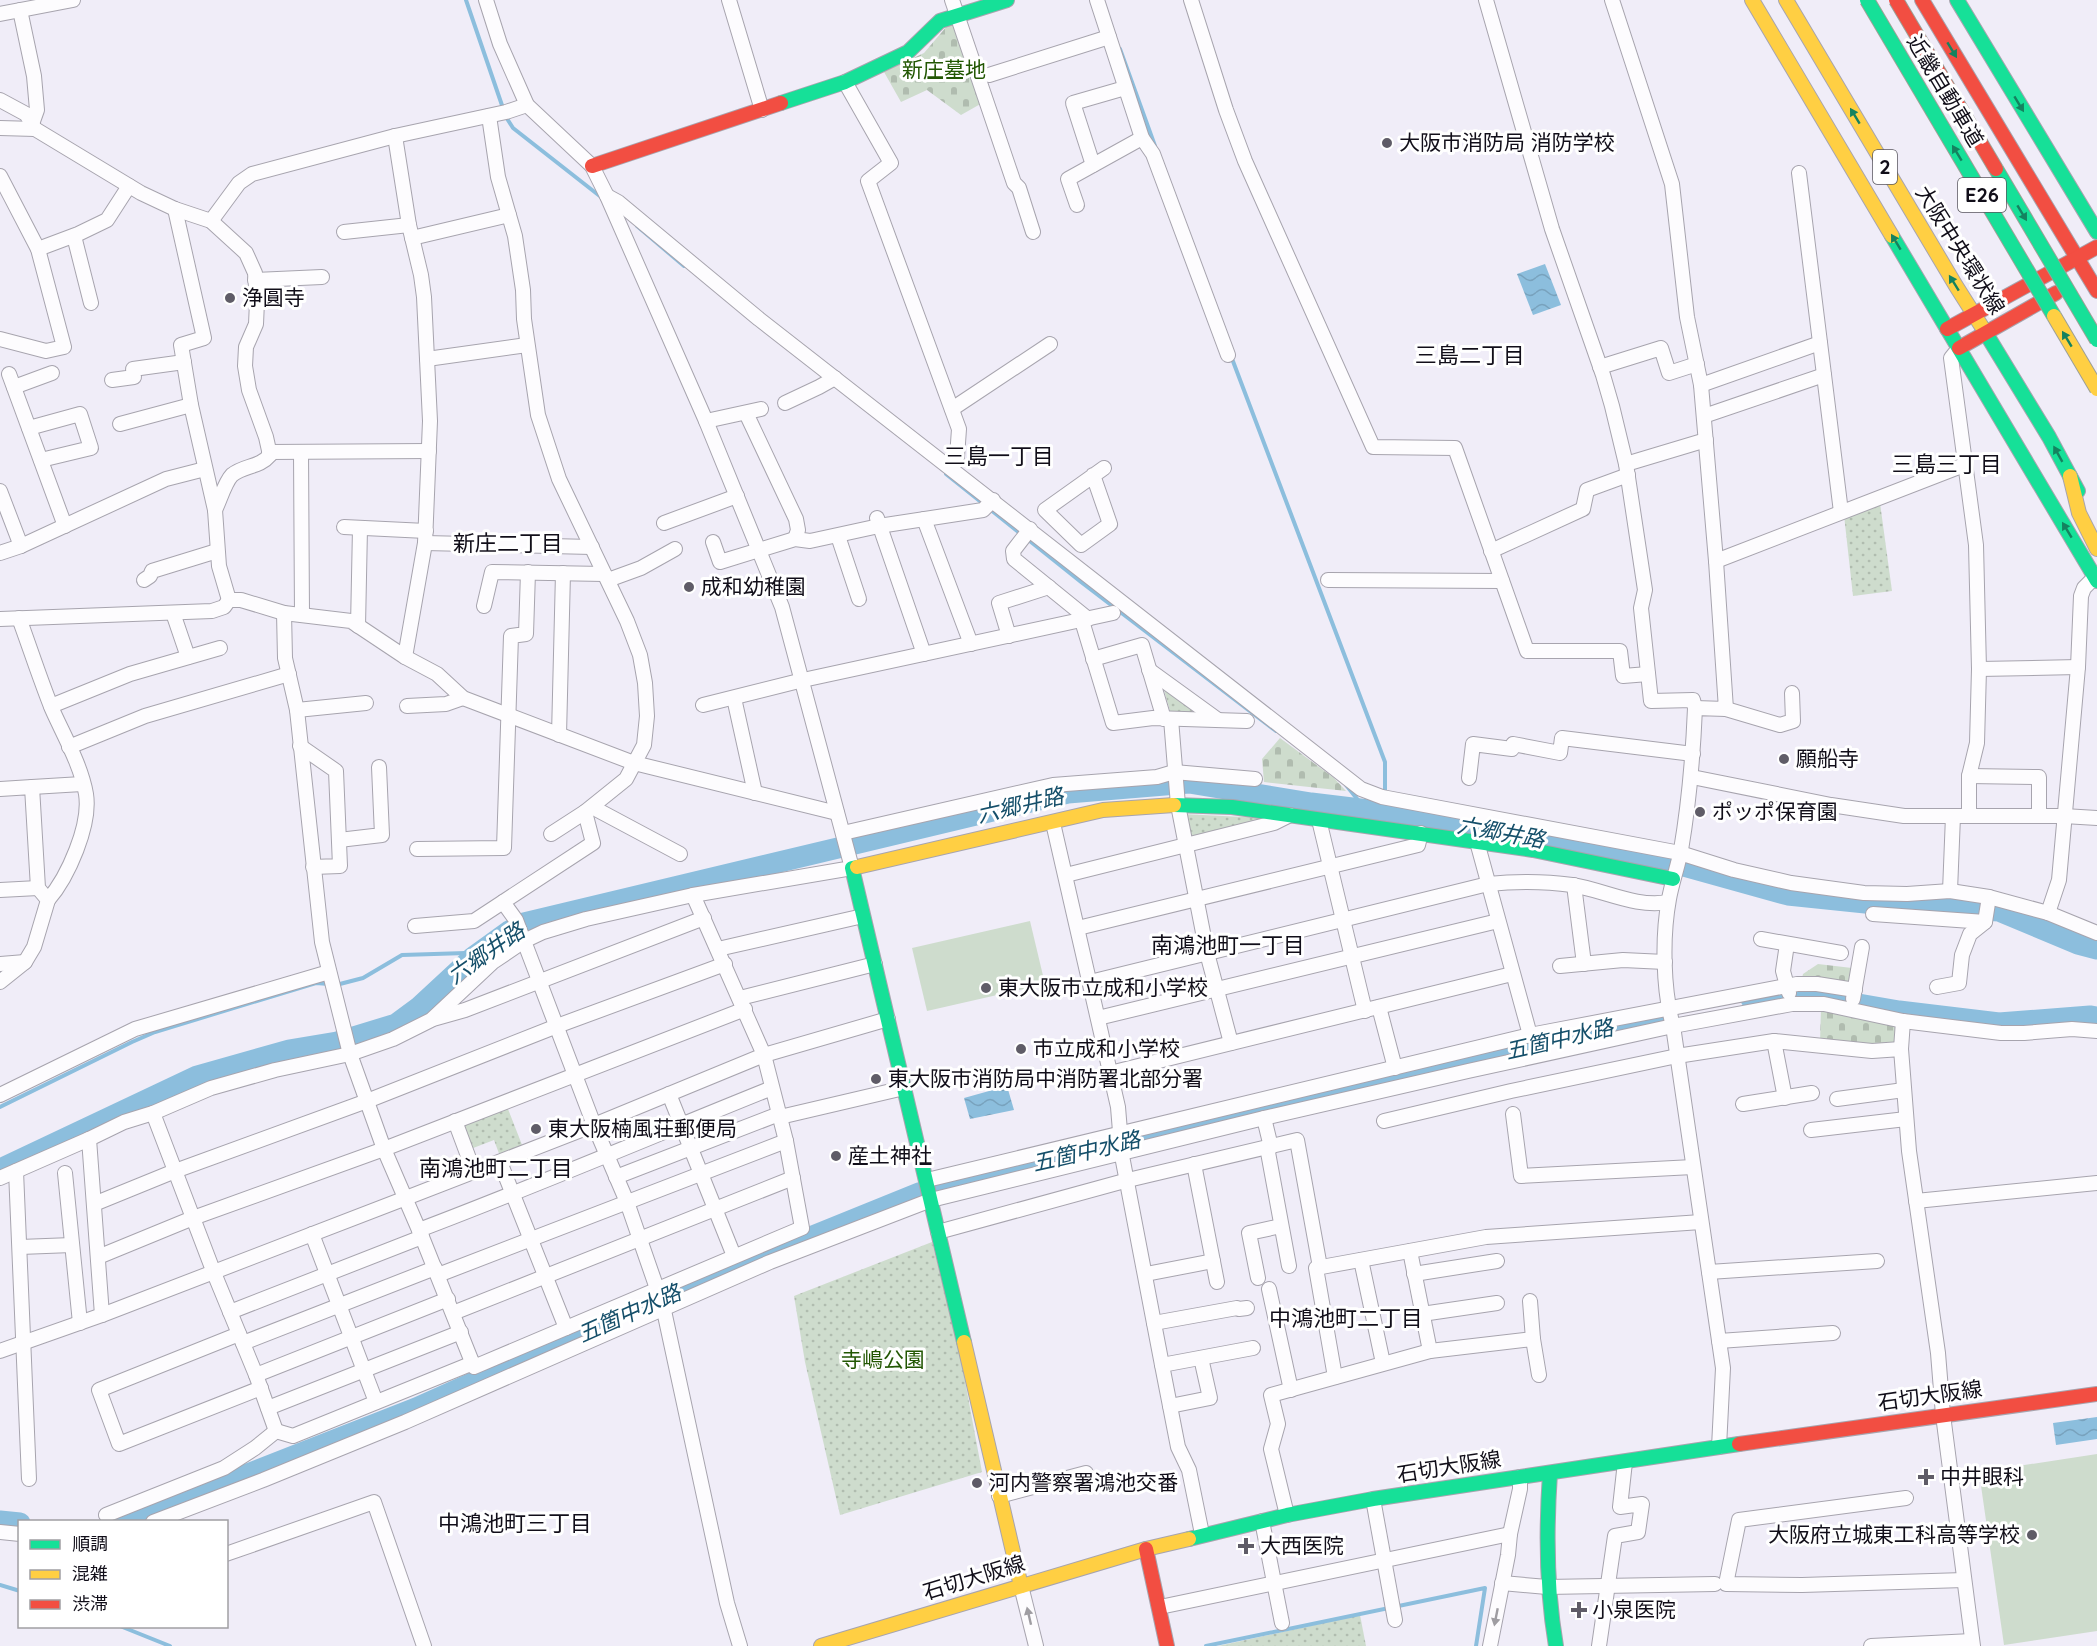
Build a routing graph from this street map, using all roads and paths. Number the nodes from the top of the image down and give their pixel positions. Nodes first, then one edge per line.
1 (73, 0) edge
2 (486, 0) edge
3 (729, 0) edge
4 (952, 0) edge
5 (1007, 0) edge
6 (1097, 0) edge
7 (1191, 0) edge
8 (1486, 0) edge
9 (1612, 0) edge
10 (1752, 0) edge
11 (1759, 0) edge
12 (1786, 0) edge
13 (1867, 0) edge
14 (1896, 0) edge
15 (1922, 0) edge
16 (1956, 0) edge
17 (11, 9) edge
18 (956, 15) junction
19 (1109, 37) junction
20 (989, 75) dead end
21 (845, 82) junction
22 (1125, 88) junction
23 (0, 100) edge
24 (527, 105) junction
25 (1833, 109) dead end
26 (762, 110) junction
27 (489, 116) junction
28 (1844, 124) dead end
29 (34, 126) junction
30 (0, 128) edge
31 (395, 136) junction
32 (1142, 138) junction
33 (1093, 165) junction
34 (592, 166) junction
35 (1799, 174) dead end
36 (0, 176) edge
37 (129, 186) junction
38 (1901, 195) junction
39 (607, 196) junction
40 (1077, 205) dead end
41 (175, 209) junction
42 (509, 215) junction
43 (211, 221) junction
44 (410, 231) junction
45 (344, 232) dead end
46 (1033, 232) dead end
47 (2097, 232) edge
48 (74, 236) junction
49 (2097, 247) edge
50 (38, 249) junction
51 (2077, 257) junction
52 (2092, 273) edge
53 (322, 277) dead end
54 (255, 280) junction
55 (2097, 291) edge
56 (91, 303) dead end
57 (1974, 313) junction
58 (1947, 329) junction
59 (1986, 333) junction
60 (0, 339) edge
61 (2097, 340) edge
62 (1820, 343) junction
63 (1050, 344) dead end
64 (527, 345) junction
65 (1955, 353) junction
66 (1228, 356) dead end
67 (427, 359) junction
68 (184, 362) junction
69 (1697, 364) junction
70 (1600, 367) junction
71 (52, 373) dead end
72 (9, 374) dead end
73 (1824, 375) junction
74 (835, 378) junction
75 (112, 380) dead end
76 (1701, 385) junction
77 (14, 387) junction
78 (2097, 389) edge
79 (785, 403) dead end
80 (191, 405) junction
81 (761, 409) dead end
82 (952, 409) junction
83 (746, 413) junction
84 (1704, 416) junction
85 (706, 421) junction
86 (120, 424) dead end
87 (29, 428) junction
88 (1706, 440) junction
89 (429, 451) junction
90 (269, 452) junction
91 (301, 452) junction
92 (41, 460) junction
93 (1964, 465) junction
94 (949, 466) junction
95 (205, 469) junction
96 (1627, 469) junction
97 (2070, 476) junction
98 (0, 491) edge
99 (737, 496) junction
100 (993, 500) junction
101 (215, 510) junction
102 (1841, 512) junction
103 (924, 519) junction
104 (1056, 520) junction
105 (878, 522) junction
106 (664, 523) dead end
107 (2097, 523) edge
108 (65, 526) junction
109 (344, 527) dead end
110 (360, 528) junction
111 (1035, 533) junction
112 (838, 536) junction
113 (426, 537) junction
114 (795, 538) junction
115 (713, 542) dead end
116 (21, 546) junction
117 (592, 548) junction
118 (675, 549) dead end
119 (2097, 549) edge
120 (760, 550) junction
121 (217, 551) junction
122 (1491, 552) junction
123 (0, 553) edge
124 (1716, 561) junction
125 (528, 572) junction
126 (562, 573) junction
127 (606, 577) junction
128 (2096, 579) edge
129 (144, 580) dead end
130 (1328, 580) dead end
131 (1502, 581) junction
132 (1049, 587) junction
133 (859, 599) dead end
134 (229, 600) junction
135 (484, 606) dead end
136 (173, 613) junction
137 (284, 613) junction
138 (1113, 614) dead end
139 (302, 615) junction
140 (19, 618) junction
141 (0, 619) edge
142 (1085, 620) junction
143 (358, 626) junction
144 (1009, 636) junction
145 (971, 644) junction
146 (220, 648) dead end
147 (924, 654) junction
148 (188, 657) junction
149 (405, 657) junction
150 (1093, 659) junction
151 (2078, 667) junction
152 (1979, 669) junction
153 (1149, 670) junction
154 (289, 674) junction
155 (1648, 674) junction
156 (803, 680) junction
157 (1792, 693) dead end
158 (463, 698) junction
159 (734, 698) junction
160 (366, 703) dead end
161 (703, 705) dead end
162 (51, 706) junction
163 (406, 706) dead end
164 (1695, 708) junction
165 (1726, 709) junction
166 (297, 710) junction
167 (507, 715) junction
168 (1168, 719) junction
169 (1218, 720) junction
170 (1247, 721) dead end
171 (559, 735) junction
172 (300, 746) junction
173 (69, 747) junction
174 (1693, 754) junction
175 (634, 764) junction
176 (379, 767) dead end
177 (1175, 775) junction
178 (1969, 776) junction
179 (1692, 777) junction
180 (1469, 778) dead end
181 (1255, 779) dead end
182 (82, 784) junction
183 (32, 787) junction
184 (0, 789) edge
185 (755, 793) junction
186 (1178, 805) junction
187 (589, 810) junction
188 (837, 813) junction
189 (1291, 815) junction
190 (2038, 815) junction
191 (1953, 816) junction
192 (1969, 816) junction
193 (2064, 816) junction
194 (2097, 818) edge
195 (1319, 820) junction
196 (1053, 823) junction
197 (1421, 833) junction
198 (551, 834) dead end
199 (843, 835) junction
200 (339, 840) junction
201 (1477, 842) junction
202 (1185, 847) junction
203 (417, 849) dead end
204 (680, 854) dead end
205 (1679, 856) junction
206 (850, 862) junction
207 (1330, 866) junction
208 (313, 867) junction
209 (1066, 875) junction
210 (1673, 879) junction
211 (1488, 884) junction
212 (1574, 885) junction
213 (38, 888) junction
214 (0, 891) edge
215 (1950, 891) junction
216 (693, 895) junction
217 (1989, 897) junction
218 (1196, 899) junction
219 (48, 900) junction
220 (503, 902) junction
221 (1668, 902) junction
222 (1873, 914) dead end
223 (2048, 914) junction
224 (863, 916) junction
225 (704, 918) junction
226 (1343, 920) junction
227 (1498, 921) junction
228 (1985, 922) junction
229 (415, 926) dead end
230 (1078, 928) junction
231 (2097, 933) edge
232 (523, 938) junction
233 (1761, 939) dead end
234 (1787, 944) junction
235 (1862, 947) dead end
236 (717, 949) junction
237 (1208, 953) junction
238 (1841, 953) dead end
239 (1352, 956) junction
240 (26, 962) junction
241 (1665, 962) junction
242 (1584, 963) junction
243 (0, 964) edge
244 (724, 964) junction
245 (875, 964) junction
246 (1560, 966) dead end
247 (329, 972) junction
248 (1512, 974) junction
249 (539, 980) junction
250 (0, 981) edge
251 (1090, 982) junction
252 (1786, 985) junction
253 (1937, 987) dead end
254 (1217, 990) junction
255 (1855, 990) junction
256 (742, 1003) junction
257 (1792, 1004) junction
258 (1379, 1007) junction
259 (1668, 1008) junction
260 (1851, 1010) junction
261 (1365, 1011) junction
262 (1098, 1018) junction
263 (888, 1019) junction
264 (431, 1020) junction
265 (1903, 1021) junction
266 (557, 1026) junction
267 (1673, 1026) junction
268 (2097, 1031) edge
269 (1530, 1035) junction
270 (1774, 1041) junction
271 (1231, 1043) junction
272 (1901, 1049) junction
273 (349, 1052) junction
274 (764, 1055) junction
275 (1677, 1056) junction
276 (1395, 1068) junction
277 (1110, 1073) junction
278 (576, 1074) junction
279 (772, 1088) junction
280 (904, 1088) junction
281 (1904, 1090) junction
282 (669, 1094) junction
283 (1812, 1094) dead end
284 (0, 1095) edge
285 (1785, 1098) junction
286 (1837, 1099) dead end
287 (367, 1101) junction
288 (1743, 1104) dead end
289 (153, 1113) junction
290 (1513, 1114) dead end
291 (780, 1115) junction
292 (1264, 1118) junction
293 (1906, 1119) junction
294 (455, 1121) junction
295 (1384, 1121) dead end
296 (594, 1125) junction
297 (681, 1125) junction
298 (1811, 1130) dead end
299 (89, 1139) junction
300 (786, 1141) junction
301 (1121, 1143) junction
302 (1269, 1147) junction
303 (691, 1148) junction
304 (384, 1149) junction
305 (607, 1155) junction
306 (500, 1162) junction
307 (1194, 1164) junction
308 (1693, 1167) junction
309 (16, 1171) junction
310 (175, 1171) junction
311 (474, 1172) junction
312 (65, 1173) dead end
313 (701, 1173) junction
314 (616, 1177) junction
315 (0, 1178) edge
316 (793, 1178) junction
317 (1128, 1180) junction
318 (927, 1182) junction
319 (2097, 1183) edge
320 (513, 1194) junction
321 (406, 1198) junction
322 (931, 1199) junction
323 (1916, 1201) junction
324 (627, 1202) junction
325 (94, 1203) junction
326 (715, 1208) junction
327 (193, 1218) junction
328 (1701, 1222) junction
329 (1281, 1226) junction
330 (938, 1232) junction
331 (312, 1234) junction
332 (421, 1234) junction
333 (639, 1238) junction
334 (531, 1239) junction
335 (72, 1245) junction
336 (20, 1247) junction
337 (1410, 1251) junction
338 (734, 1256) junction
339 (98, 1257) junction
340 (1361, 1260) junction
341 (1212, 1261) junction
342 (1497, 1261) dead end
343 (1877, 1261) dead end
344 (1288, 1266) dead end
345 (1320, 1268) junction
346 (436, 1271) junction
347 (1709, 1272) junction
348 (213, 1273) junction
349 (328, 1273) junction
350 (1146, 1274) junction
351 (1414, 1274) junction
352 (545, 1276) junction
353 (1258, 1278) dead end
354 (1216, 1282) dead end
355 (657, 1288) junction
356 (1269, 1289) dead end
357 (448, 1299) junction
358 (1530, 1301) dead end
359 (1497, 1304) dead end
360 (340, 1305) junction
361 (664, 1308) junction
362 (1247, 1308) dead end
363 (230, 1312) junction
364 (453, 1313) junction
365 (1422, 1314) junction
366 (102, 1315) junction
367 (80, 1323) junction
368 (1154, 1323) junction
369 (566, 1328) junction
370 (460, 1332) junction
371 (1833, 1333) dead end
372 (352, 1337) junction
373 (241, 1338) junction
374 (1533, 1339) junction
375 (1719, 1341) junction
376 (24, 1343) junction
377 (1253, 1348) dead end
378 (0, 1351) edge
379 (1431, 1351) junction
380 (1201, 1358) junction
381 (473, 1363) junction
382 (1383, 1363) junction
383 (1162, 1365) junction
384 (364, 1370) junction
385 (1539, 1376) dead end
386 (1335, 1377) junction
387 (258, 1382) junction
388 (1291, 1390) junction
389 (2097, 1394) edge
390 (376, 1402) junction
391 (1170, 1406) junction
392 (268, 1408) junction
393 (1943, 1415) junction
394 (276, 1431) junction
395 (1719, 1447) junction
396 (1625, 1462) junction
397 (1086, 1473) dead end
398 (1550, 1473) junction
399 (1520, 1477) junction
400 (30, 1479) dead end
401 (188, 1482) junction
402 (999, 1496) junction
403 (1906, 1498) dead end
404 (1373, 1499) junction
405 (195, 1506) junction
406 (106, 1515) dead end
407 (1287, 1515) junction
408 (156, 1520) edge
409 (1262, 1521) junction
410 (0, 1532) edge
411 (18, 1534) edge
412 (1202, 1534) junction
413 (1510, 1534) junction
414 (1146, 1549) junction
415 (228, 1553) edge
416 (1383, 1560) junction
417 (1964, 1580) junction
418 (1275, 1582) junction
419 (1502, 1583) junction
420 (1715, 1584) dead end
421 (1021, 1586) junction
422 (1608, 1586) junction
423 (1547, 1587) junction
424 (1160, 1607) junction
425 (1395, 1620) dead end
426 (1282, 1623) dead end
427 (1973, 1644) edge
428 (424, 1646) edge
429 (740, 1646) edge
430 (821, 1646) edge
431 (1036, 1646) edge
432 (1167, 1646) edge
433 (1490, 1646) edge
434 (1556, 1646) edge
435 (1599, 1646) edge
436 (1871, 1646) edge

1 - 17 street
2 - 24 street
3 - 26 street
4 - 18 street
5 - 18 main road
6 - 19 street
7 - 122 street
8 - 70 street
9 - 69 street
58 -> 10 main road, 2
11 - 25 main road
38 -> 12 main road, 大阪中央環状線 / 2
78 -> 13 main road, 近畿自動車道 / E26, bridge
14 -> 61 main road, 近畿自動車道 / E26, bridge
15 -> 51 main road
16 -> 47 main road
17 - 29 street
18 - 21 main road
18 - 46 street
19 - 20 street
19 - 22 street
21 - 26 main road
21 - 82 street
22 - 32 street
22 - 33 street
23 - 29 street
24 - 27 street
24 - 34 street
26 - 34 main road
27 - 31 street
27 - 42 street
28 - 38 main road
29 - 30 street
29 - 37 street
31 - 43 street
31 - 44 street
32 - 33 street
32 - 66 street
33 - 40 street
34 - 39 street
35 - 62 street
36 - 50 street
37 - 41 street
37 - 48 street
57 -> 38 main road, 大阪中央環状線 / 2
39 - 74 street
39 - 85 street
41 - 43 street
41 - 68 street
42 - 44 street
42 - 64 street
43 - 54 street
44 - 45 street
44 - 67 street
48 - 50 street
48 - 56 street
49 - 51 main road
50 - 60 street
51 - 52 main road
51 - 57 main road
52 - 55 main road
52 - 59 main road
53 - 54 street
54 - 90 street
57 - 58 main road
57 - 59 main road, 大阪中央環状線 / 2
58 - 65 main road, 2
59 - 65 main road
97 -> 59 main road, 大阪中央環状線 / 2
62 - 73 street
62 - 76 street
63 - 82 street
64 - 67 street
64 - 117 street
65 - 93 street
128 -> 65 main road, 2
67 - 89 street
68 - 75 street
68 - 80 street
69 - 70 street
69 - 76 street
70 - 96 street
71 - 77 street
72 - 77 street
73 - 84 street
73 - 102 street
74 - 79 street
74 - 94 street
76 - 84 street
77 - 87 street
80 - 86 street
80 - 95 street
81 - 83 street
82 - 94 street
83 - 85 street
83 - 114 street
84 - 88 street
85 - 99 street
87 - 92 street
87 - 92 street
88 - 96 street
88 - 124 street
89 - 91 street
89 - 113 street
90 - 91 street
90 - 101 street
91 - 139 street
92 - 108 street
93 - 102 street
93 - 152 street
94 - 100 street
95 - 101 street
95 - 108 street
96 - 122 street
96 - 155 street
97 - 107 main road, 大阪中央環状線 / 2
97 - 119 main road
98 - 116 street
99 - 106 street
99 - 120 street
100 - 103 street
100 - 111 street
101 - 121 street
102 - 124 street
103 - 105 street
103 - 145 street
104 - 104 street
104 - 111 street
105 - 112 street
105 - 147 street
108 - 116 street
109 - 110 street
110 - 113 street
110 - 143 street
111 - 132 street
111 - 205 street
112 - 114 street
112 - 133 street
113 - 117 street
113 - 149 street
114 - 120 street
115 - 120 street
116 - 123 street
117 - 127 street
118 - 127 street
120 - 156 street
121 - 129 street
121 - 134 street
122 - 131 street
124 - 165 street
125 - 126 street
125 - 135 street
125 - 167 street
126 - 127 street
126 - 171 street
127 - 175 street
128 - 151 street
130 - 131 street
131 - 155 street
132 - 142 street
132 - 144 street
134 - 136 street
134 - 137 street
136 - 140 street
136 - 148 street
137 - 139 street
137 - 154 street
138 - 142 street
139 - 143 street
140 - 141 street
140 - 162 street
142 - 144 street
142 - 150 street
143 - 149 street
144 - 145 street
145 - 147 street
146 - 148 street
147 - 156 street
148 - 162 street
149 - 158 street
150 - 153 street
150 - 168 street
151 - 152 street
151 - 193 street
152 - 178 street
153 - 168 street
153 - 169 street
154 - 166 street
154 - 173 street
155 - 164 street
156 - 159 street
156 - 188 street
157 - 165 street
158 - 163 street
158 - 167 street
159 - 161 street
159 - 185 street
160 - 166 street
162 - 173 street
164 - 165 street
164 - 174 street
166 - 172 street
167 - 171 street
167 - 203 street
168 - 169 street
168 - 177 street
169 - 170 street
171 - 175 street
172 - 200 street
172 - 208 street
173 - 182 street
174 - 179 street
174 - 180 street
175 - 185 street
175 - 187 street
176 - 200 street
177 - 181 street
177 - 186 street
177 - 199 street
178 - 190 street
178 - 192 street
179 - 191 street
179 - 205 street
182 - 183 street
182 - 219 street
183 - 184 street
183 - 213 street
185 - 188 street
186 - 189 main road
186 - 196 main road
186 - 202 street
187 - 198 street
187 - 204 street
187 - 220 street
188 - 199 street
189 - 195 main road
189 - 202 street
190 - 192 street
190 - 193 street
191 - 192 street
191 - 215 street
193 - 194 street
193 - 223 street
195 - 197 main road
195 - 207 street
196 - 206 main road
196 - 209 street
197 - 201 main road
197 - 207 street
199 - 206 street
200 - 208 street
201 - 210 main road
201 - 211 street
202 - 209 street
202 - 218 street
205 - 210 street
205 - 215 street
206 - 216 street
206 - 224 main road
207 - 218 street
207 - 226 street
208 - 247 street
209 - 230 street
210 - 221 street
211 - 212 street
211 - 226 street
211 - 227 street
212 - 221 street
212 - 242 street
213 - 214 street
213 - 219 street
215 - 217 street
216 - 225 street
216 - 232 street
217 - 223 street
217 - 228 street
218 - 230 street
218 - 237 street
219 - 240 street
220 - 229 street
220 - 232 street
221 - 241 street
222 - 228 street
223 - 231 street
224 - 236 street
224 - 245 main road
225 - 236 street
225 - 249 street
226 - 237 street
226 - 239 street
227 - 239 street
227 - 248 street
228 - 253 street
230 - 251 street
232 - 249 street
232 - 264 street
233 - 234 street
234 - 238 street
234 - 252 street
235 - 255 street
236 - 244 street
237 - 251 street
237 - 254 street
239 - 254 street
239 - 261 street
240 - 243 street
240 - 250 street
241 - 242 street
241 - 259 street
242 - 246 street
244 - 256 street
244 - 266 street
245 - 256 street
245 - 263 main road
247 - 273 street
247 - 284 street
248 - 258 street
248 - 269 street
249 - 264 street
249 - 266 street
251 - 262 street
252 - 255 street
252 - 257 street
252 - 259 street
254 - 262 street
254 - 271 street
255 - 260 street
256 - 274 street
256 - 278 street
257 - 260 street
257 - 267 street
258 - 261 street
258 - 276 street
259 - 267 street
259 - 269 street
260 - 265 street
261 - 271 street
262 - 277 street
263 - 274 street
263 - 280 main road
264 - 273 street
265 - 268 street
265 - 272 street
266 - 278 street
266 - 287 street
267 - 275 street
267 - 292 street
269 - 276 street
270 - 272 street
270 - 275 street
270 - 285 street
271 - 277 street
272 - 281 street
273 - 287 street
273 - 289 street
274 - 279 street
274 - 282 street
275 - 295 street
275 - 308 street
276 - 301 street
277 - 301 street
278 - 294 street
278 - 296 street
279 - 291 street
279 - 297 street
280 - 291 street
280 - 318 main road
281 - 286 street
281 - 293 street
282 - 296 street
282 - 297 street
283 - 285 street
285 - 288 street
287 - 304 street
287 - 310 street
289 - 299 street
289 - 310 street
290 - 308 street
291 - 300 street
291 - 303 street
292 - 301 street
292 - 302 street
293 - 298 street
293 - 323 street
294 - 304 street
294 - 311 street
296 - 305 street
296 - 306 street
297 - 303 street
297 - 305 street
299 - 309 street
299 - 325 street
300 - 313 street
300 - 316 street
301 - 317 street
301 - 318 street
301 - 322 street
302 - 307 street
302 - 329 street
302 - 345 street
303 - 313 street
303 - 314 street
304 - 321 street
304 - 327 street
305 - 314 street
305 - 320 street
306 - 311 street
306 - 320 street
307 - 317 street
307 - 341 street
308 - 328 street
309 - 315 street
309 - 336 street
310 - 325 street
310 - 327 street
311 - 321 street
312 - 335 street
313 - 324 street
313 - 326 street
314 - 324 street
316 - 326 street
316 - 338 street
317 - 330 street
317 - 350 street
318 - 322 main road
319 - 323 street
320 - 332 street
320 - 334 street
321 - 331 street
321 - 332 street
322 - 330 main road
322 - 361 street
323 - 393 street
324 - 333 street
324 - 334 street
325 - 339 street
326 - 333 street
326 - 338 street
327 - 339 street
327 - 348 street
328 - 337 street
328 - 347 street
329 - 344 street
329 - 353 street
330 - 402 main road
331 - 348 street
331 - 349 street
332 - 346 street
332 - 349 street
333 - 352 street
333 - 355 street
334 - 346 street
334 - 352 street
335 - 336 street
335 - 367 street
336 - 376 street
337 - 340 street
337 - 351 street
338 - 355 street
339 - 366 street
340 - 345 street
340 - 382 street
341 - 350 street
341 - 354 street
342 - 351 street
343 - 347 street
345 - 386 street
346 - 357 street
346 - 360 street
347 - 375 street
348 - 363 street
348 - 366 street
349 - 360 street
349 - 363 street
350 - 368 street
351 - 365 street
352 - 364 street
352 - 369 street
355 - 361 street
355 - 369 street
356 - 388 street
357 - 364 street
357 - 372 street
358 - 374 street
359 - 365 street
360 - 372 street
360 - 373 street
361 - 405 street
361 - 429 street
362 - 368 street
363 - 373 street
364 - 370 street
365 - 379 street
366 - 367 street
367 - 376 street
368 - 383 street
369 - 381 street
370 - 381 street
370 - 384 street
371 - 375 street
372 - 384 street
372 - 387 street
373 - 387 street
373 - 387 street
374 - 379 street
374 - 385 street
375 - 395 street
376 - 378 street
376 - 400 street
377 - 380 street
379 - 382 street
380 - 383 street
380 - 391 street
381 - 390 street
382 - 386 street
383 - 391 street
384 - 390 street
384 - 392 street
386 - 388 street
387 - 392 street
388 - 407 street
389 - 393 main road, 石切大阪線
390 - 394 street
391 - 412 street
392 - 394 street
393 - 395 main road, 石切大阪線
393 - 417 street
394 - 401 street
395 - 396 main road, 石切大阪線
396 - 398 main road, 石切大阪線
396 - 422 street
397 - 402 street
398 - 399 main road, 石切大阪線
398 - 423 main road
399 - 404 main road, 石切大阪線
399 - 413 street
401 - 405 street
401 - 406 street
402 - 421 main road
403 - 417 street
404 - 407 main road, 石切大阪線
404 - 416 street
405 - 408 street
407 - 409 main road, 石切大阪線
409 - 412 main road, 石切大阪線
409 - 418 street
410 - 411 street
412 - 414 main road, 石切大阪線
413 - 416 street
413 - 419 street
414 - 421 main road, 石切大阪線
414 - 424 main road
415 - 428 street
416 - 418 street
416 - 425 street
417 - 427 street
418 - 424 street
418 - 426 street
419 - 423 street
419 -> 433 street
420 - 422 street
421 - 430 main road, 石切大阪線
431 -> 421 street
422 - 423 street
422 - 435 street
423 - 434 main road
424 - 432 main road
427 - 436 street

